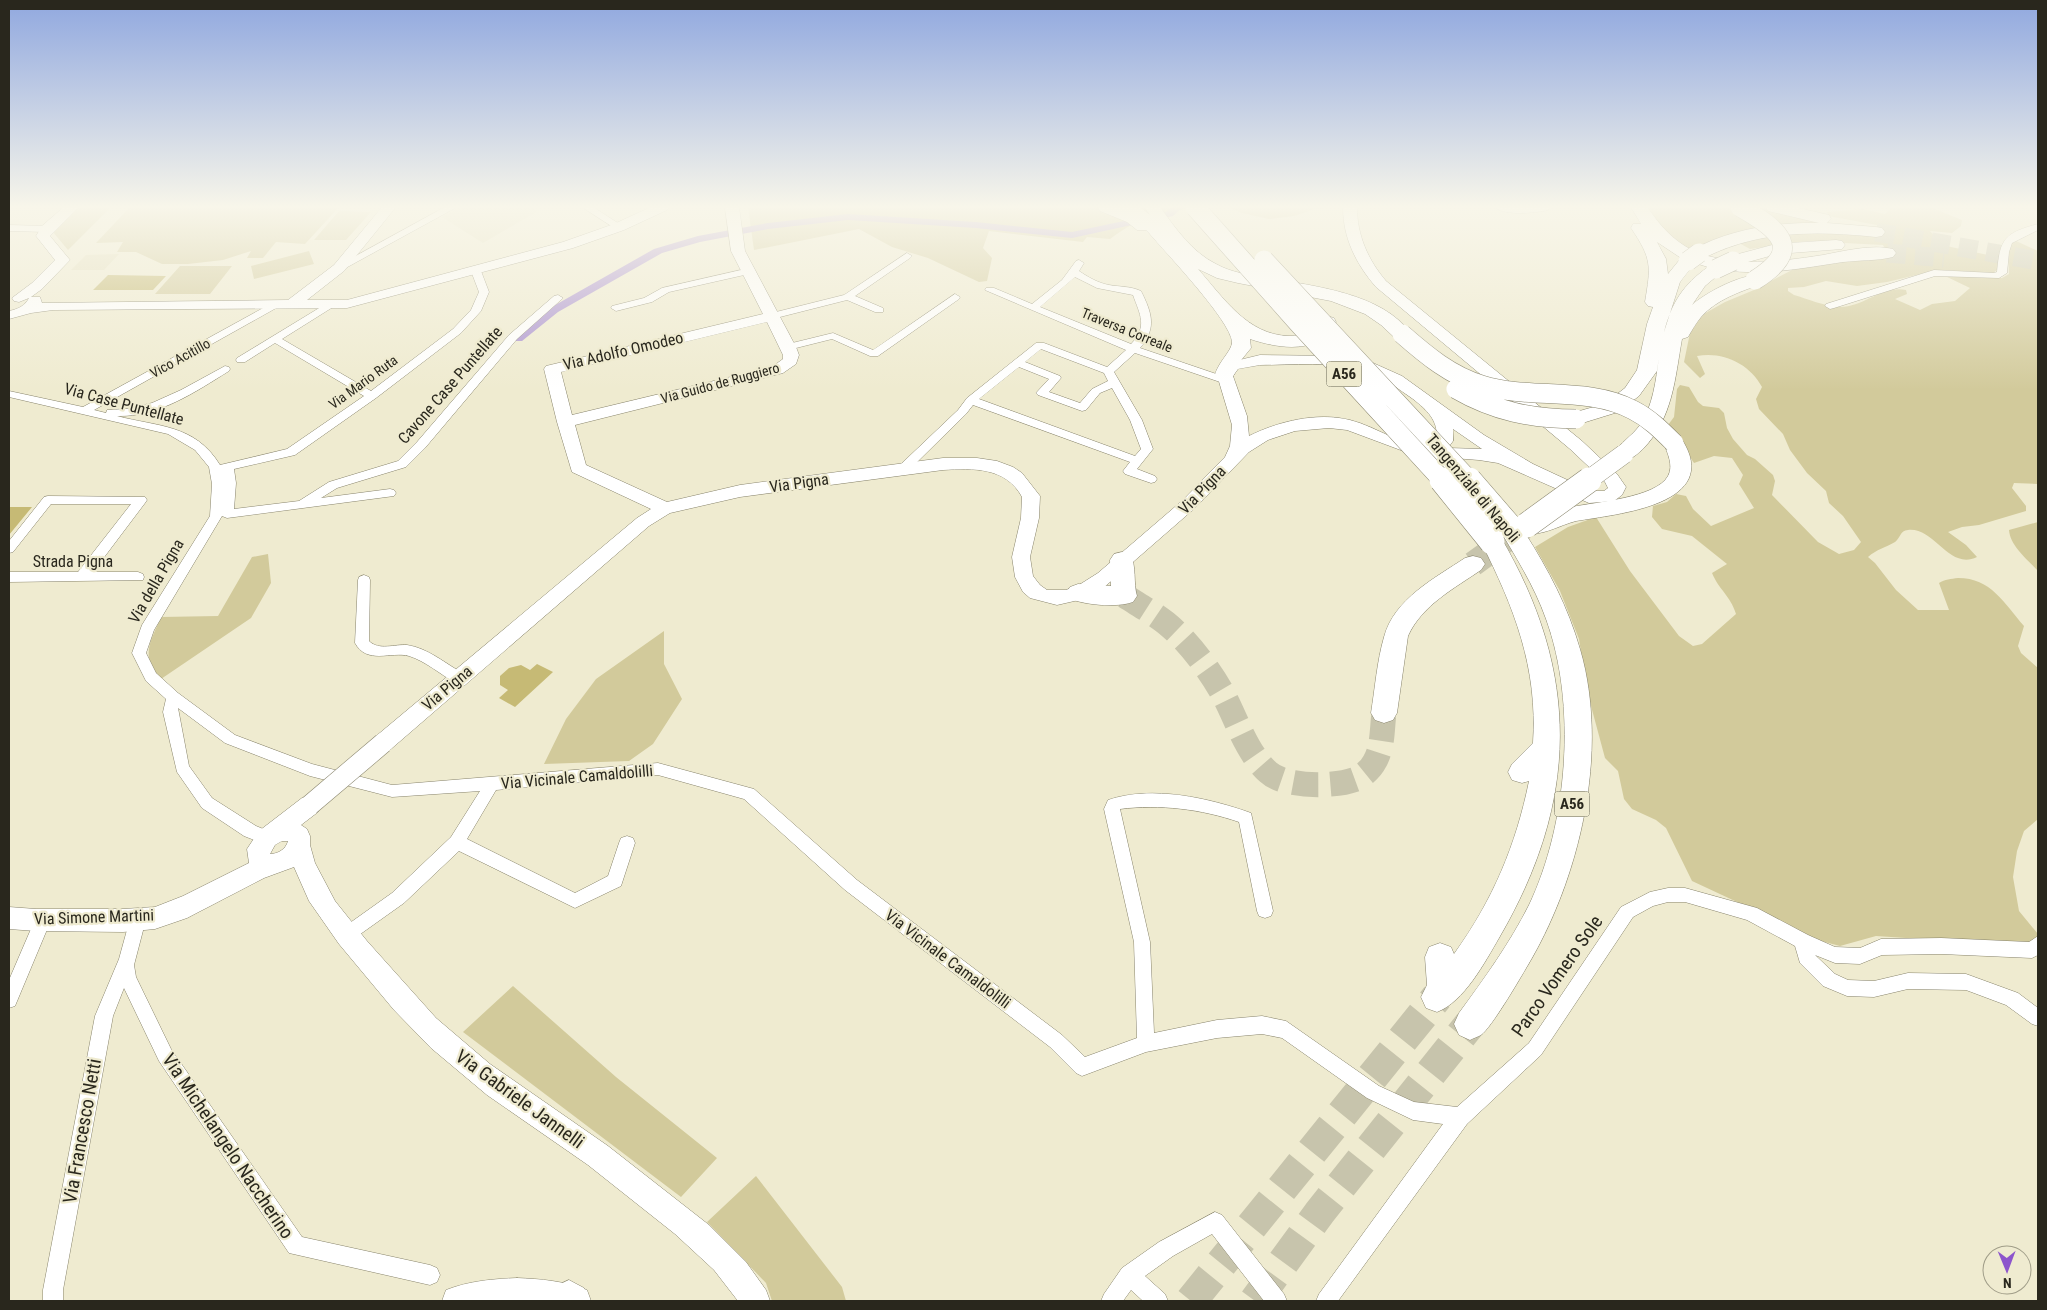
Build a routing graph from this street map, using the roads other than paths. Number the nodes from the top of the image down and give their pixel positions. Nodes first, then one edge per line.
1 (340, 268) edge
2 (486, 268) edge
3 (748, 268) edge
4 (890, 268) edge
5 (1076, 268) edge
6 (1076, 268) edge
7 (1193, 268) edge
8 (1210, 268) edge
9 (1249, 268) edge
10 (1273, 268) edge
11 (1369, 268) edge
12 (1659, 268) edge
13 (1683, 268) edge
14 (1718, 268) edge
15 (1742, 268) edge
16 (1771, 268) edge
17 (1774, 268) edge
18 (2002, 268) edge
19 (54, 270) joint
20 (476, 271) junction
21 (750, 271) junction
22 (1276, 285) junction
23 (990, 290) dead end
24 (848, 297) junction
25 (955, 297) dead end
26 (558, 298) dead end
27 (15, 305) edge
28 (105, 305) junction
29 (274, 305) junction
30 (291, 305) junction
31 (329, 306) junction
32 (1830, 306) dead end
33 (1034, 307) junction
34 (616, 308) dead end
35 (879, 310) dead end
36 (772, 316) junction
37 (1231, 318) junction
38 (9, 320) edge
39 (1666, 330) junction
40 (1402, 334) junction
41 (275, 339) junction
42 (788, 347) junction
43 (1133, 349) junction
44 (241, 360) dead end
45 (1017, 362) junction
46 (1658, 364) junction
47 (225, 369) dead end
48 (1108, 371) junction
49 (1226, 378) junction
50 (1114, 382) junction
51 (9, 394) edge
52 (372, 396) junction
53 (971, 400) junction
54 (1427, 402) junction
55 (1237, 409) junction
56 (88, 411) junction
57 (565, 422) junction
58 (1293, 427) junction
59 (1421, 452) junction
60 (1233, 457) junction
61 (1137, 462) junction
62 (1527, 468) junction
63 (222, 469) junction
64 (903, 469) junction
65 (1151, 480) dead end
66 (390, 493) dead end
67 (304, 503) junction
68 (665, 508) junction
69 (1522, 526) junction
70 (9, 549) edge
71 (1122, 560) junction
72 (1473, 564) tunnel mouth
73 (9, 577) edge
74 (82, 577) junction
75 (138, 577) dead end
76 (364, 580) dead end
77 (1078, 594) junction
78 (459, 678) junction
79 (173, 697) junction
80 (1384, 713) tunnel mouth
81 (1548, 745) junction
82 (1522, 772) dead end
83 (492, 784) junction
84 (457, 842) junction
85 (627, 843) dead end
86 (278, 847) junction
87 (1265, 911) dead end
88 (9, 918) edge
89 (138, 919) junction
90 (43, 920) junction
91 (346, 935) junction
92 (1802, 942) junction
93 (2038, 944) edge
94 (1440, 957) dead end
95 (126, 965) junction
96 (9, 1000) edge
97 (2038, 1018) edge
98 (1470, 1024) tunnel mouth
99 (1146, 1043) junction
100 (1460, 1117) junction
101 (430, 1275) dead end
102 (1129, 1275) junction
103 (572, 1300) edge
104 (53, 1301) edge
105 (457, 1301) edge
106 (755, 1301) edge
107 (1111, 1301) edge
108 (1158, 1301) edge
109 (1277, 1301) edge
110 (1326, 1301) edge

1 - 30 main road
2 - 20 main road
3 - 21 main road, Via Guido de Ruggiero
4 - 24 street
5 - 33 street
6 - 43 street
7 - 37 highway
8 - 22 highway
9 - 81 highway, Tangenziale di Napoli / A56, bridge
10 - 69 highway, Tangenziale di Napoli / A56, bridge
11 - 62 main road, Via Pigna
12 - 39 highway
13 - 39 highway
14 - 39 highway, bridge
15 - 16 highway, bridge
17 - 39 highway, bridge
18 - 32 street
19 - 27 main road
19 - 28 main road
20 - 31 main road
20 - 52 street, Via Mario Ruta
21 - 34 street
21 - 36 main road, Via Guido de Ruggiero
22 - 37 highway, bridge
22 - 40 highway, bridge
23 - 33 street, Traversa Correale
24 - 35 street
24 - 36 street
25 - 42 street
26 - 67 street, Cavone Case Puntellate
27 - 28 main road
27 - 38 main road
28 - 29 main road
29 - 30 main road
29 - 56 street, Vico Acitillo
30 - 31 main road
31 - 41 street
33 - 43 street, Traversa Correale
36 - 42 main road, Via Guido de Ruggiero
36 - 57 main road, Via Adolfo Omodeo
37 - 49 highway
39 - 46 highway
39 - 46 highway
40 - 46 highway, bridge
40 - 69 highway, bridge
41 - 44 street
41 - 52 street
42 - 57 main road, Via Guido de Ruggiero
43 - 48 street
43 - 49 street, Traversa Correale
45 - 48 street
45 - 50 street
45 - 53 street
46 - 69 highway, bridge
47 - 56 street
48 - 50 street
49 - 54 main road, Via Pigna
49 - 55 main road, Via Pigna
50 - 61 street
51 - 56 street, Via Case Puntellate
52 - 63 street, Via Mario Ruta
53 - 61 street
53 - 64 street
54 - 59 main road, Via Pigna
54 - 62 main road, Via Pigna
55 - 58 main road, Via Pigna
55 - 60 main road, Via Pigna
56 - 63 street, Via Case Puntellate
57 - 68 main road, Via Adolfo Omodeo
58 - 59 main road, Via Pigna
58 - 60 main road, Via Pigna
59 - 62 main road, Via Pigna
60 - 71 main road, Via Pigna
61 - 65 street
63 - 67 street
63 - 79 street, Via della Pigna
64 - 68 main road, Via Pigna
64 - 77 main road, Via Pigna
66 - 67 street
68 - 78 main road, Via Pigna
69 - 98 highway, Tangenziale di Napoli / A56
70 - 74 street
71 - 77 main road, Via Pigna
71 - 77 highway
72 - 80 highway
73 - 74 street, Strada Pigna
74 - 75 street, Strada Pigna
76 - 78 street
78 - 86 main road, Via Pigna, bridge
79 - 83 street, Via Vicinale Camaldolilli
79 - 86 street
81 - 82 highway
81 - 94 highway, Tangenziale di Napoli / A56
83 - 84 street
83 - 99 street, Via Vicinale Camaldolilli
84 - 85 street
84 - 91 street
86 - 89 main road, Via Simone Martini
86 - 91 main road, Via Gabriele Jannelli
87 - 99 street
88 - 90 main road, Via Simone Martini
89 - 90 main road, Via Simone Martini
89 - 95 street
90 - 96 street
91 - 106 main road, Via Gabriele Jannelli
92 - 93 street, Parco Vomero Sole
92 - 97 street
92 - 100 street, Parco Vomero Sole
95 - 101 street, Via Michelangelo Naccherino
95 - 104 street, Via Francesco Netti
99 - 100 street
100 - 110 street, Parco Vomero Sole
102 - 107 street
102 - 108 street
102 - 109 street
103 - 105 main road

